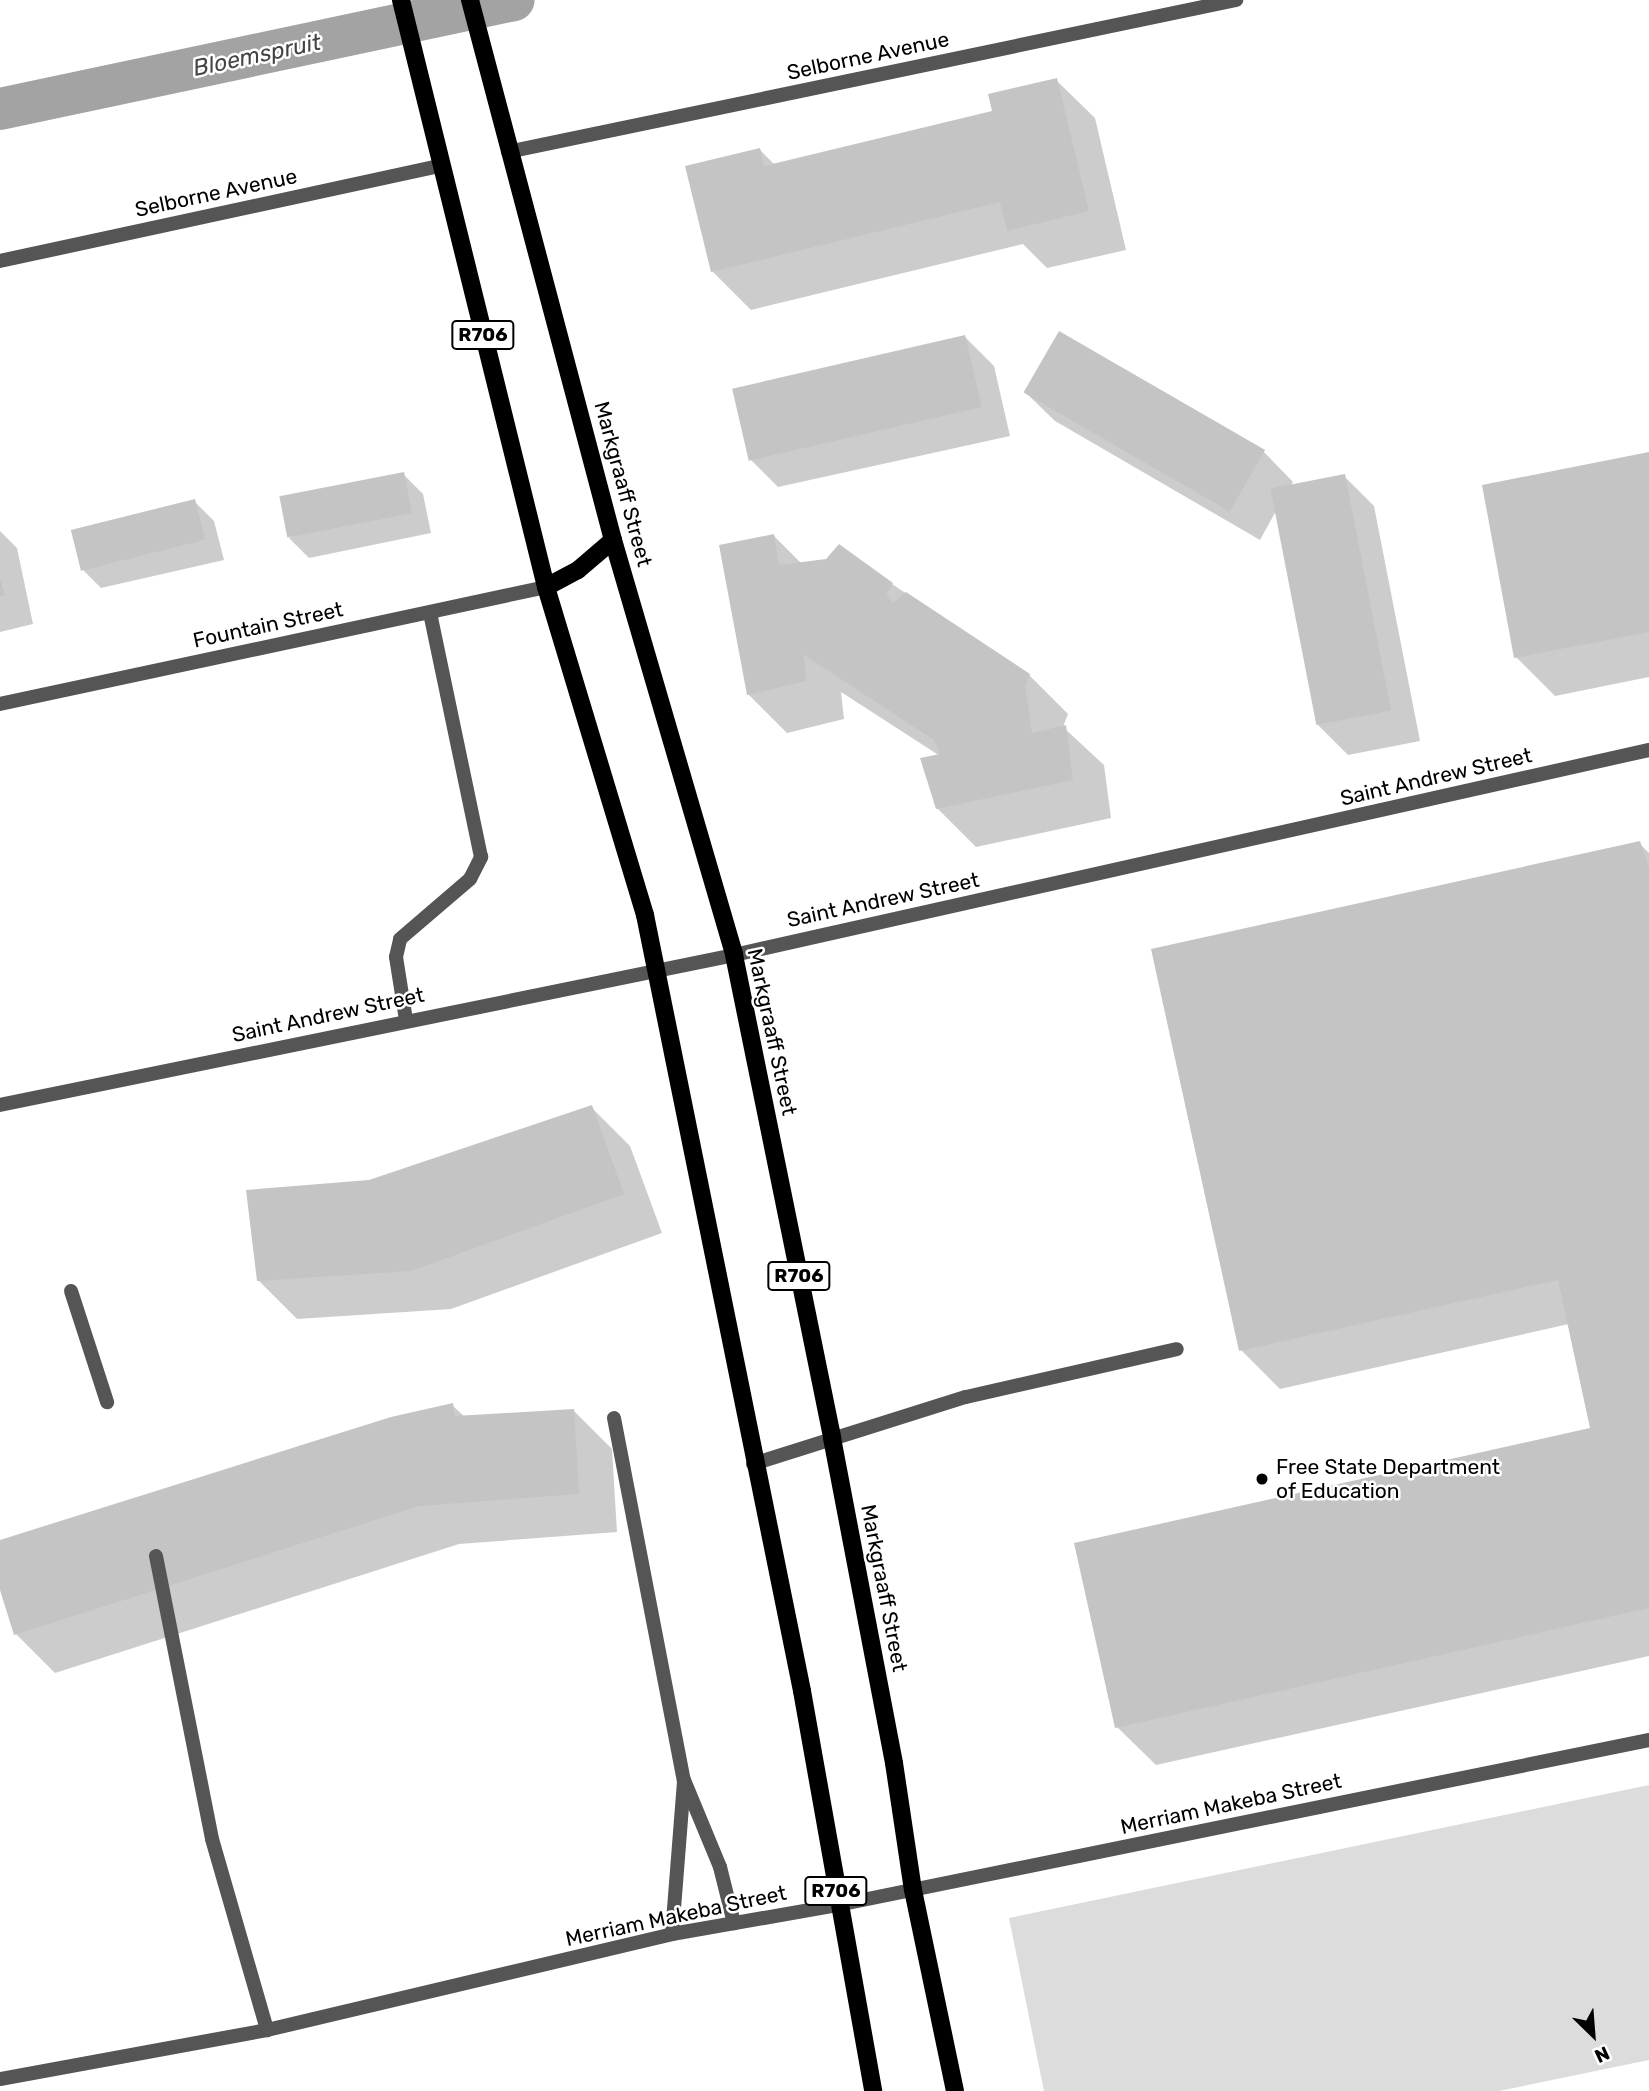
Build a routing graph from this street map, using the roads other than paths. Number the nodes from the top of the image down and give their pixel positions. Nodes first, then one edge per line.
1 (401, 0) edge
2 (470, 0) edge
3 (1236, 0) edge
4 (509, 152) junction
5 (441, 166) junction
6 (0, 261) edge
7 (613, 540) junction
8 (546, 587) junction
9 (430, 612) junction
10 (0, 704) edge
11 (1649, 750) edge
12 (734, 955) junction
13 (655, 969) junction
14 (406, 1020) junction
15 (0, 1105) edge
16 (71, 1291) dead end
17 (1177, 1349) dead end
18 (107, 1402) dead end
19 (614, 1418) dead end
20 (832, 1438) junction
21 (753, 1464) junction
22 (156, 1556) dead end
23 (1649, 1740) edge
24 (684, 1780) junction
25 (913, 1890) junction
26 (838, 1905) junction
27 (734, 1923) junction
28 (672, 1934) junction
29 (267, 2030) junction
30 (0, 2079) edge
31 (873, 2091) edge
32 (956, 2091) edge

1 - 5 main road, R706
2 - 4 main road, Markgraaff Street / R706
3 - 4 street, Selborne Avenue
4 - 7 main road, Markgraaff Street / R706
5 - 6 street, Selborne Avenue
5 - 8 main road, R706
7 - 8 main road
7 - 12 main road, Markgraaff Street / R706
8 - 9 street, Fountain Street
8 - 13 main road, R706
9 - 10 street, Fountain Street
9 - 14 street
11 - 12 street, Saint Andrew Street
12 - 13 street, Saint Andrew Street
12 - 20 main road, Markgraaff Street / R706
13 - 14 street, Saint Andrew Street
13 - 21 main road, R706
14 - 15 street, Saint Andrew Street
16 - 18 street
17 - 20 street
19 - 24 street
20 - 21 street
20 - 25 main road, Markgraaff Street / R706
21 - 26 main road, R706
22 - 29 street
23 - 25 street, Merriam Makeba Street
24 - 27 street
24 - 28 street
25 - 26 street, Merriam Makeba Street
25 - 32 main road, Markgraaff Street / R706
26 - 27 street, Merriam Makeba Street
26 - 31 main road, R706
27 - 28 street, Merriam Makeba Street
28 - 29 street, Merriam Makeba Street
29 - 30 street, Merriam Makeba Street

